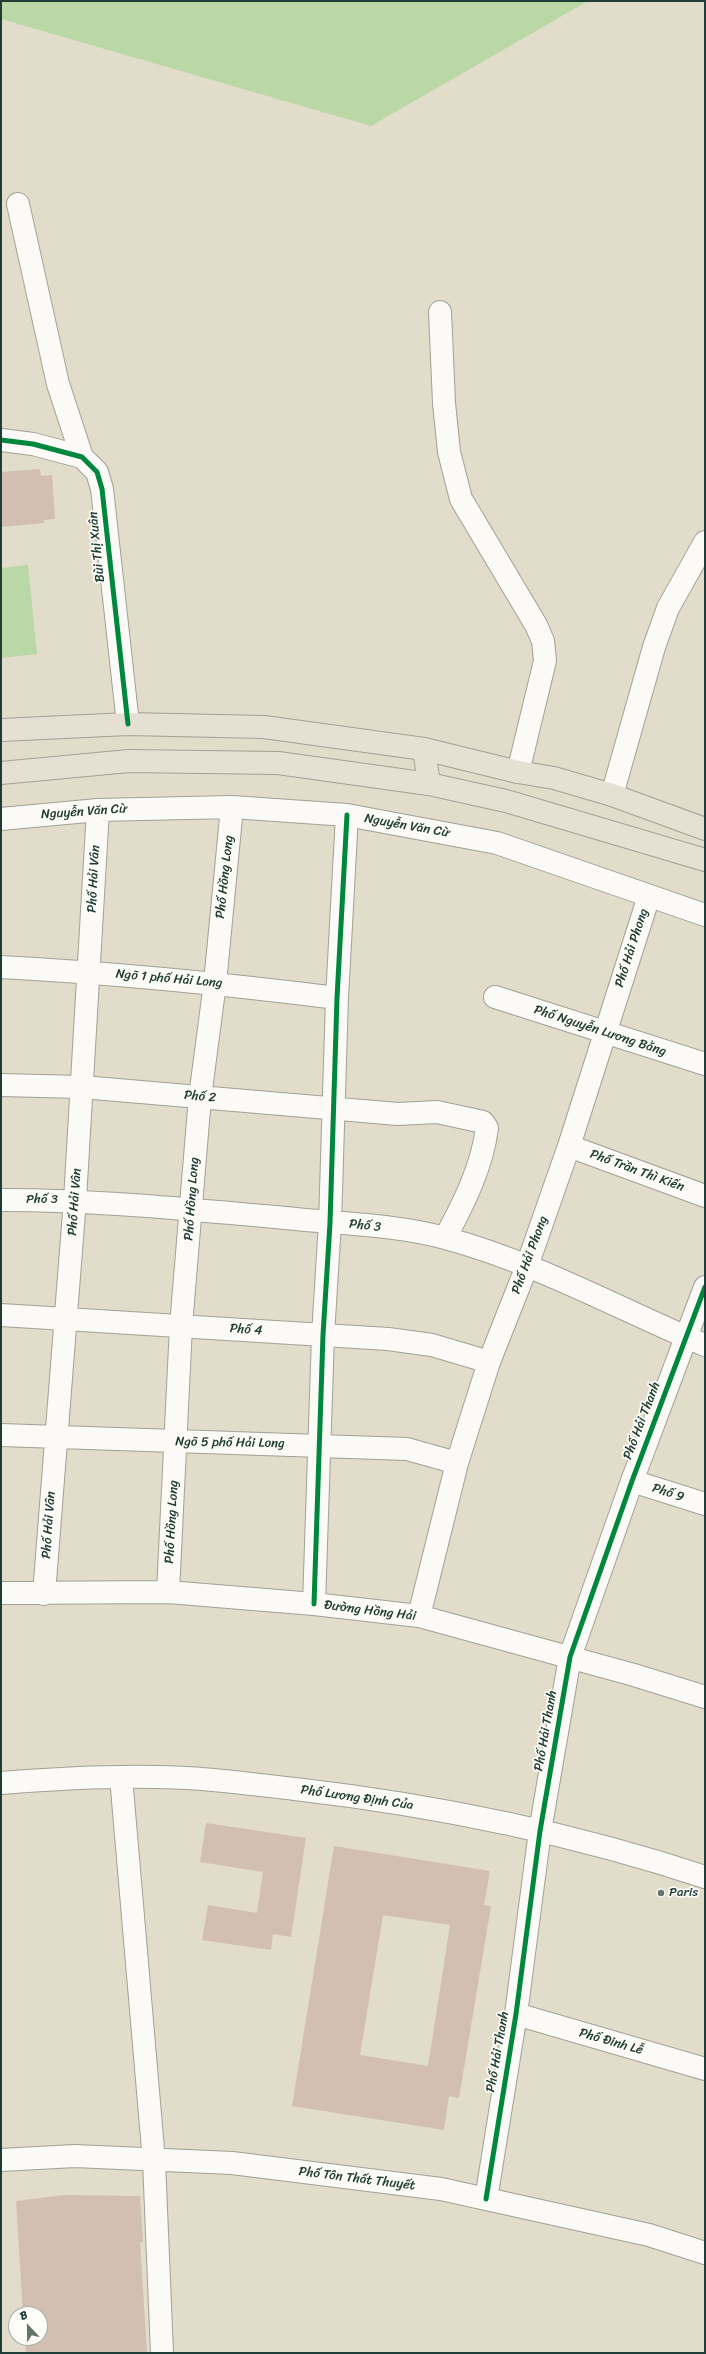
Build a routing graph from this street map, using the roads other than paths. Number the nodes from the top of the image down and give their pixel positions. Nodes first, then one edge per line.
1 (18, 204) dead end
2 (440, 312) dead end
3 (1, 440) edge
4 (82, 457) junction
5 (705, 542) edge
6 (128, 724) junction
7 (1, 730) edge
8 (424, 748) junction
9 (518, 772) junction
10 (1, 773) edge
11 (429, 784) junction
12 (612, 795) junction
13 (232, 807) junction
14 (98, 810) junction
15 (347, 815) junction
16 (1, 819) edge
17 (705, 829) edge
18 (705, 860) edge
19 (649, 896) junction
20 (705, 914) edge
21 (1, 967) edge
22 (90, 972) junction
23 (215, 983) junction
24 (495, 997) dead end
25 (336, 998) junction
26 (605, 1033) junction
27 (705, 1064) edge
28 (1, 1085) edge
29 (82, 1087) junction
30 (200, 1097) junction
31 (334, 1109) junction
32 (569, 1146) junction
33 (705, 1196) edge
34 (1, 1200) edge
35 (75, 1200) junction
36 (192, 1209) junction
37 (330, 1223) junction
38 (445, 1238) junction
39 (527, 1266) junction
40 (705, 1287) edge
41 (1, 1315) edge
42 (65, 1318) junction
43 (182, 1326) junction
44 (323, 1335) junction
45 (695, 1341) edge
46 (489, 1362) junction
47 (1, 1435) edge
48 (55, 1438) junction
49 (177, 1442) junction
50 (319, 1445) junction
51 (457, 1463) junction
52 (632, 1481) junction
53 (705, 1504) edge
54 (168, 1592) junction
55 (1, 1593) edge
56 (44, 1594) junction
57 (314, 1604) junction
58 (419, 1616) junction
59 (570, 1658) junction
60 (705, 1697) edge
61 (121, 1777) junction
62 (1, 1783) edge
63 (540, 1831) junction
64 (705, 1877) edge
65 (516, 2014) junction
66 (705, 2069) edge
67 (1, 2160) edge
68 (154, 2161) junction
69 (486, 2199) junction
70 (705, 2252) edge
71 (162, 2353) edge

1 - 4 street
2 - 9 street
3 - 4 street
4 - 6 street, Bùi Thị Xuân
5 - 12 street
6 - 7 main road
6 - 8 main road
8 - 9 main road
8 - 11 main road
9 - 12 main road
10 - 11 main road
11 - 18 main road
12 - 17 main road
13 - 14 street, Nguyễn Văn Cừ
13 - 15 street, Nguyễn Văn Cừ
13 - 23 street, Phố Hồng Long
14 - 16 street, Nguyễn Văn Cừ
14 - 22 street, Phố Hải Vân
15 - 19 street, Nguyễn Văn Cừ
15 - 25 street
19 - 20 street, Nguyễn Văn Cừ
19 - 26 street, Phố Hải Phong
21 - 22 street, Ngõ 1 phố Hải Long
22 - 23 street, Ngõ 1 phố Hải Long
22 - 29 street, Phố Hải Vân
23 - 25 street, Ngõ 1 phố Hải Long
23 - 30 street, Phố Hồng Long
24 - 26 street, Phố Nguyễn Lương Bằng
25 - 31 street
26 - 27 street, Phố Nguyễn Lương Bằng
26 - 32 street, Phố Hải Phong
28 - 29 street, Phố 2
29 - 30 street, Phố 2
29 - 35 street, Phố Hải Vân
30 - 31 street, Phố 2
30 - 36 street, Phố Hồng Long
31 - 37 street
31 - 38 street, Phố 2
32 - 33 street, Phố Trần Thì Kiến
32 - 39 street, Phố Hải Phong
34 - 35 street, Phố 3
35 - 36 street, Phố 3
35 - 42 street, Phố Hải Vân
36 - 37 street, Phố 3
36 - 43 street, Phố Hồng Long
37 - 38 street, Phố 3
37 - 44 street
38 - 39 street, Phố 3
39 - 45 street, Phố 3
39 - 46 street, Phố Hải Phong
40 - 45 street, Phố Hải Thanh
41 - 42 street, Phố 4
42 - 43 street, Phố 4
42 - 48 street, Phố Hải Vân
43 - 44 street, Phố 4
43 - 49 street, Phố Hồng Long
44 - 46 street, Phố 4
44 - 50 street
45 - 52 street, Phố Hải Thanh
46 - 51 street, Phố Hải Phong
47 - 48 street, Ngõ 5 phố Hải Long
48 - 49 street, Ngõ 5 phố Hải Long
48 - 56 street, Phố Hải Vân
49 - 50 street, Ngõ 5 phố Hải Long
49 - 54 street, Phố Hồng Long
50 - 51 street, Ngõ 5 phố Hải Long
50 - 57 street
51 - 58 street, Phố Hải Phong
52 - 53 street, Phố 9
52 - 59 street, Phố Hải Thanh
54 - 56 street, Đường Hồng Hải
54 - 57 street, Đường Hồng Hải
55 - 56 street, Đường Hồng Hải
57 - 58 street, Đường Hồng Hải
58 - 59 street, Đường Hồng Hải
59 - 60 street, Đường Hồng Hải
59 - 63 street, Phố Hải Thanh
61 - 62 street, Phố Lương Định Của
61 - 63 street, Phố Lương Định Của
61 - 68 street
63 - 64 street, Phố Lương Định Của
63 - 65 street, Phố Hải Thanh
65 - 66 street, Phố Đinh Lễ
65 - 69 street, Phố Hải Thanh
67 - 68 street, Phố Tôn Thất Thuyết
68 - 69 street, Phố Tôn Thất Thuyết
68 - 71 street
69 - 70 street, Phố Tôn Thất Thuyết

